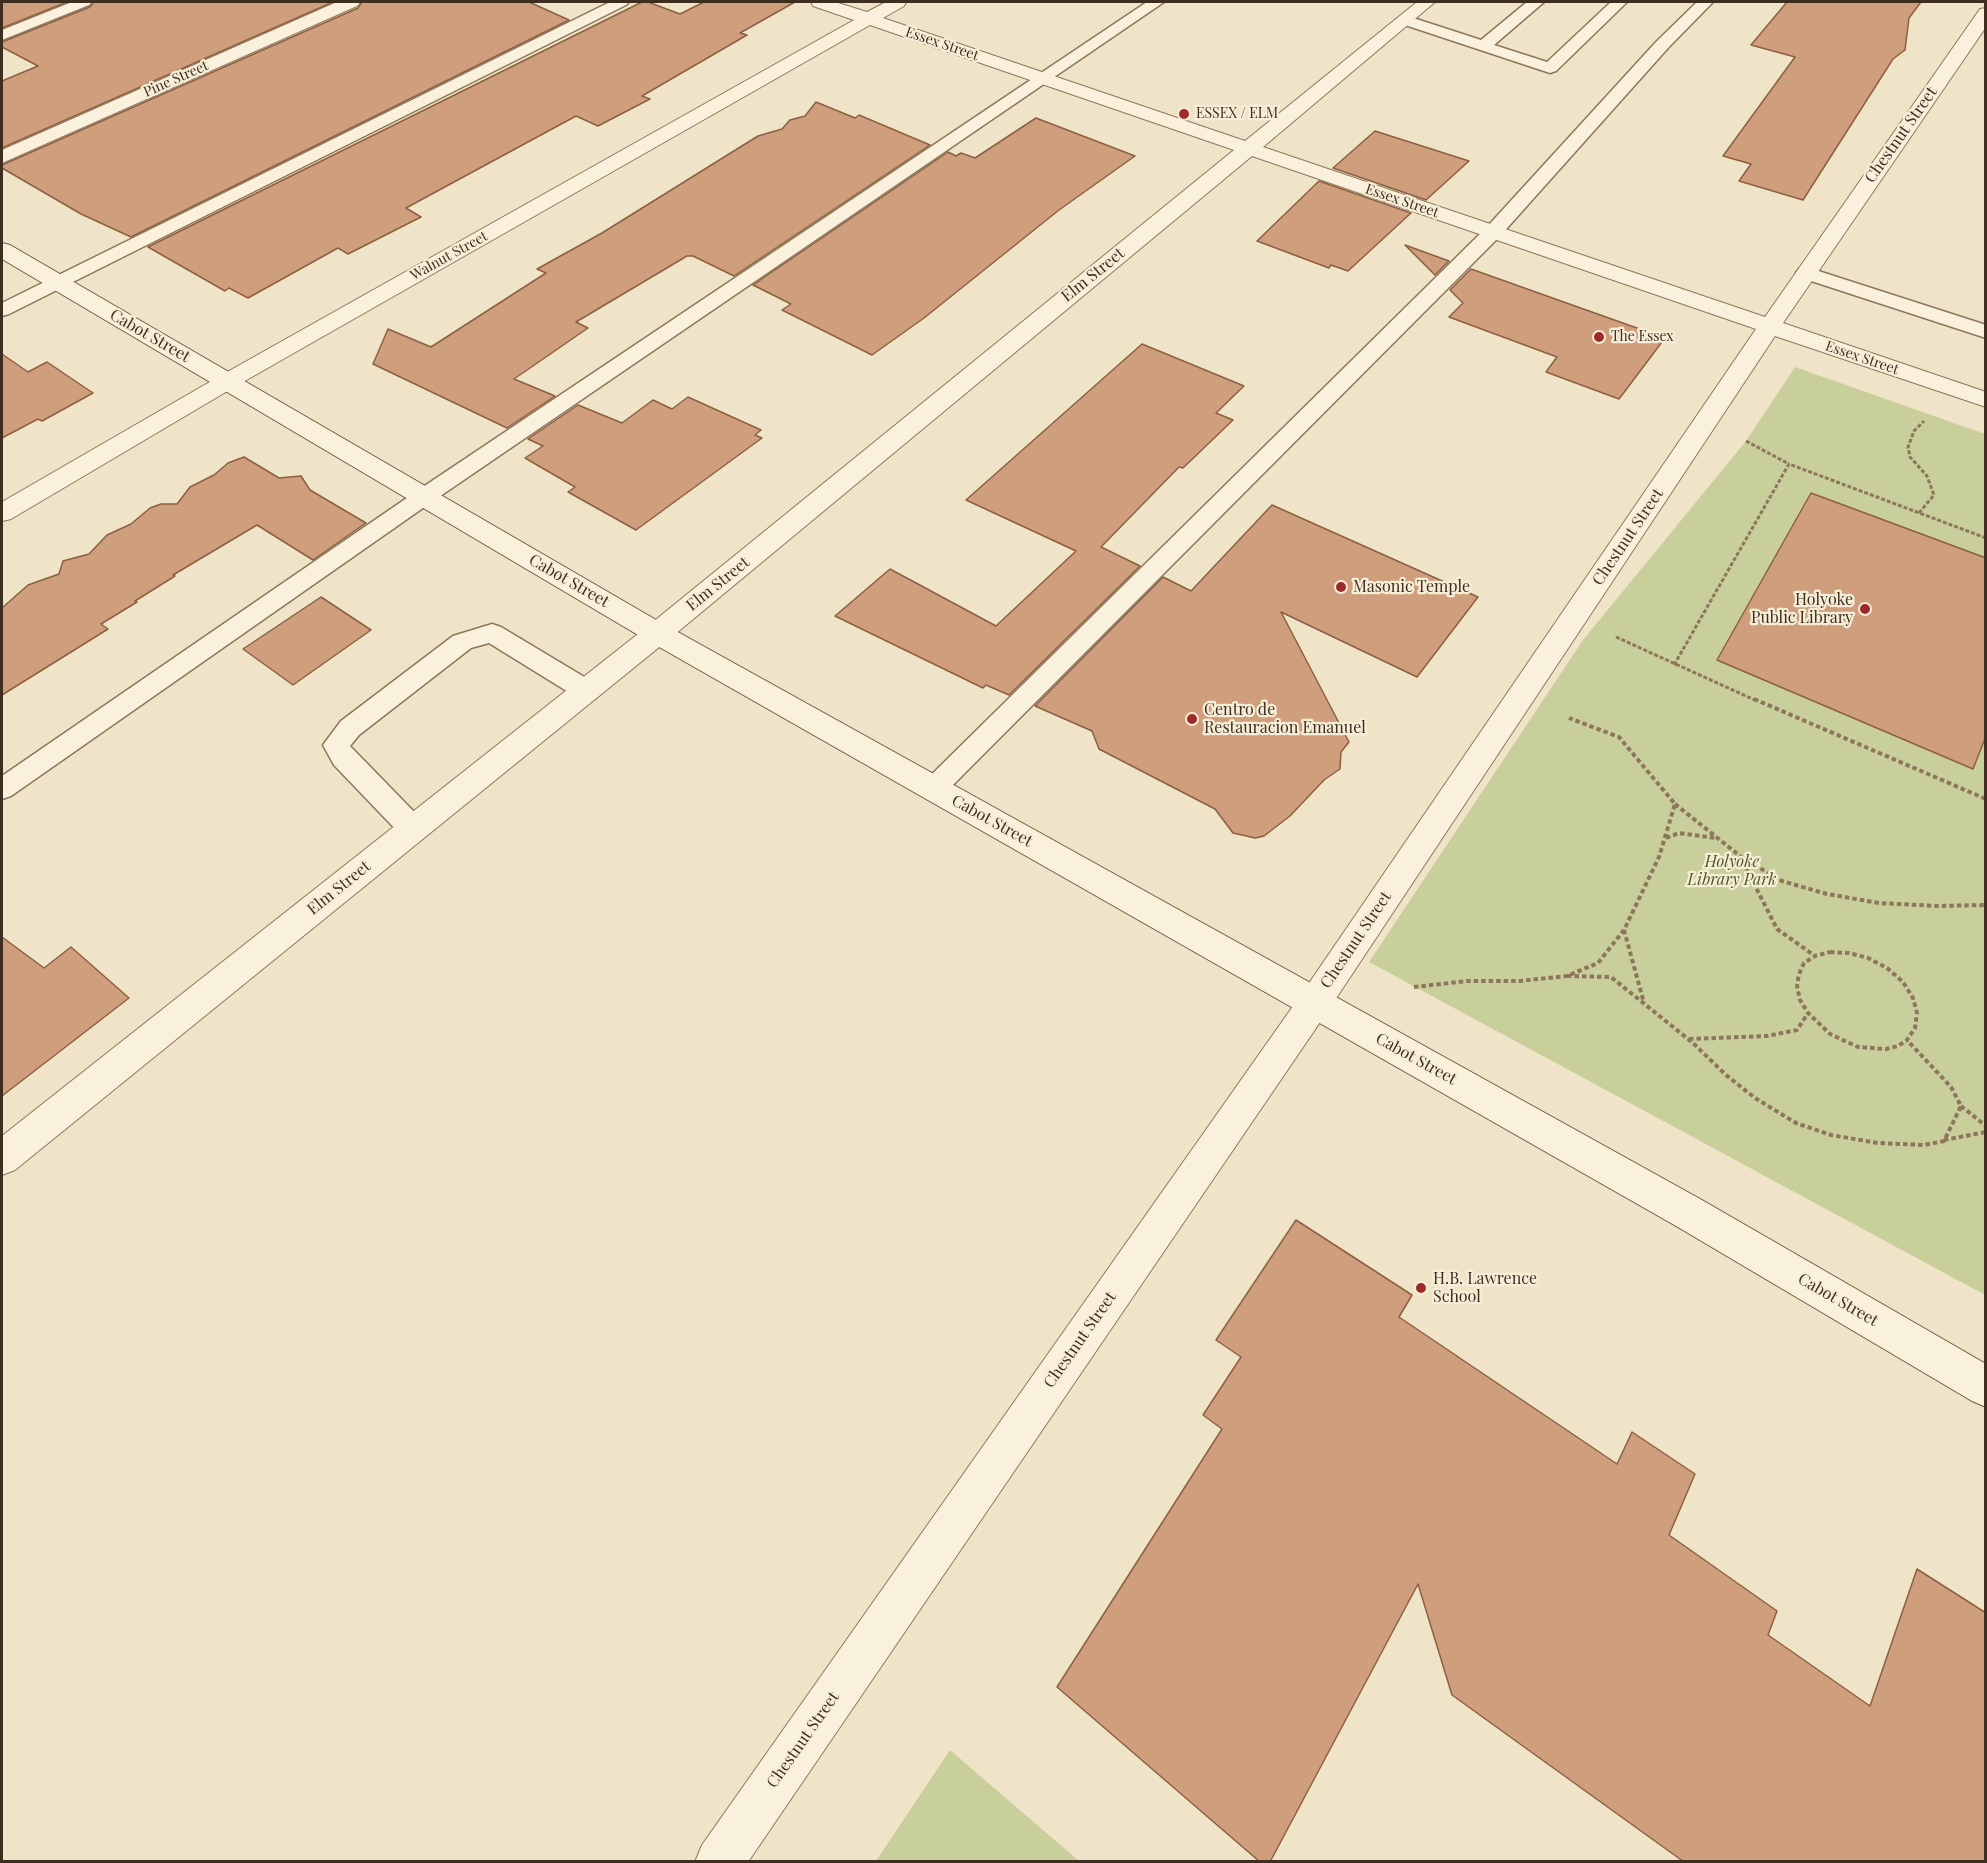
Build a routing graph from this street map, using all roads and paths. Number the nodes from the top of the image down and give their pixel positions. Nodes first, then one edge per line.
1 (84, 2) edge
2 (351, 2) edge
3 (621, 2) edge
4 (819, 2) edge
5 (898, 2) edge
6 (1156, 2) edge
7 (1428, 2) edge
8 (1536, 2) edge
9 (1619, 2) edge
10 (1705, 2) edge
11 (1986, 13) edge
12 (869, 19) junction
13 (1404, 20) junction
14 (2, 35) edge
15 (1484, 46) junction
16 (1042, 78) junction
17 (1247, 149) junction
18 (2, 157) edge
19 (1493, 232) junction
20 (2, 250) edge
21 (1806, 273) junction
22 (57, 282) junction
23 (2, 310) edge
24 (1770, 326) junction
25 (1986, 332) edge
26 (228, 381) junction
27 (1986, 400) edge
28 (1929, 414) dead end
29 (1746, 441) dead end
30 (1789, 464) junction
31 (425, 496) junction
32 (2, 513) edge
33 (1919, 513) junction
34 (1986, 538) edge
35 (658, 633) junction
36 (1616, 637) dead end
37 (1674, 665) junction
38 (587, 690) junction
39 (1569, 718) dead end
40 (934, 788) junction
41 (2, 789) edge
42 (1986, 799) edge
43 (1675, 804) junction
44 (413, 829) junction
45 (1666, 838) junction
46 (1716, 838) junction
47 (1740, 856) junction
48 (1986, 906) edge
49 (1624, 930) junction
50 (1815, 956) junction
51 (1567, 976) junction
52 (1414, 987) dead end
53 (1315, 1002) junction
54 (1645, 1005) junction
55 (1808, 1013) junction
56 (1687, 1039) junction
57 (1907, 1040) junction
58 (1961, 1106) junction
59 (1986, 1126) edge
60 (1986, 1132) edge
61 (1944, 1141) junction
62 (2, 1158) edge
63 (1986, 1387) edge
64 (719, 1862) edge

1 - 14 lane
2 - 18 street, Pine Street
3 - 22 lane
4 - 12 street, Essex Street
5 - 12 street, Walnut Street
6 - 16 lane
7 - 13 street, Elm Street
8 - 15 lane
9 - 15 lane
10 - 19 lane
11 - 21 street, Chestnut Street
12 - 16 street, Essex Street
12 - 26 street, Walnut Street
13 - 15 lane
13 - 17 street, Elm Street
16 - 17 street, Essex Street
16 - 31 lane
17 - 19 street, Essex Street
17 - 35 street, Elm Street
19 - 24 street, Essex Street
19 - 40 lane
20 - 22 street, Cabot Street
21 - 24 street, Chestnut Street
21 - 25 lane
22 - 23 lane
22 - 26 street, Cabot Street
24 - 27 street, Essex Street
24 - 53 street, Chestnut Street
26 - 31 street, Cabot Street
26 - 32 street, Walnut Street
28 - 33 path
29 - 30 path
30 - 33 path
30 - 37 path
31 - 35 street, Cabot Street
31 - 41 lane
33 - 34 path
35 - 38 street, Elm Street
35 - 40 street, Cabot Street
36 - 37 path
37 - 42 path
38 - 44 street, Elm Street
38 - 44 lane
39 - 43 path
40 - 53 street, Cabot Street
43 - 45 path
43 - 46 path
44 - 62 street, Elm Street
45 - 46 path
45 - 49 path
46 - 47 path
47 - 48 path
47 - 50 path
49 - 51 path
49 - 54 path
50 - 55 path
50 - 57 path
51 - 52 path
51 - 54 path
53 - 63 street, Cabot Street
53 - 64 street, Chestnut Street
54 - 56 path
55 - 56 path
55 - 57 path
56 - 61 path
57 - 58 path
58 - 59 path
58 - 61 path
60 - 61 path

